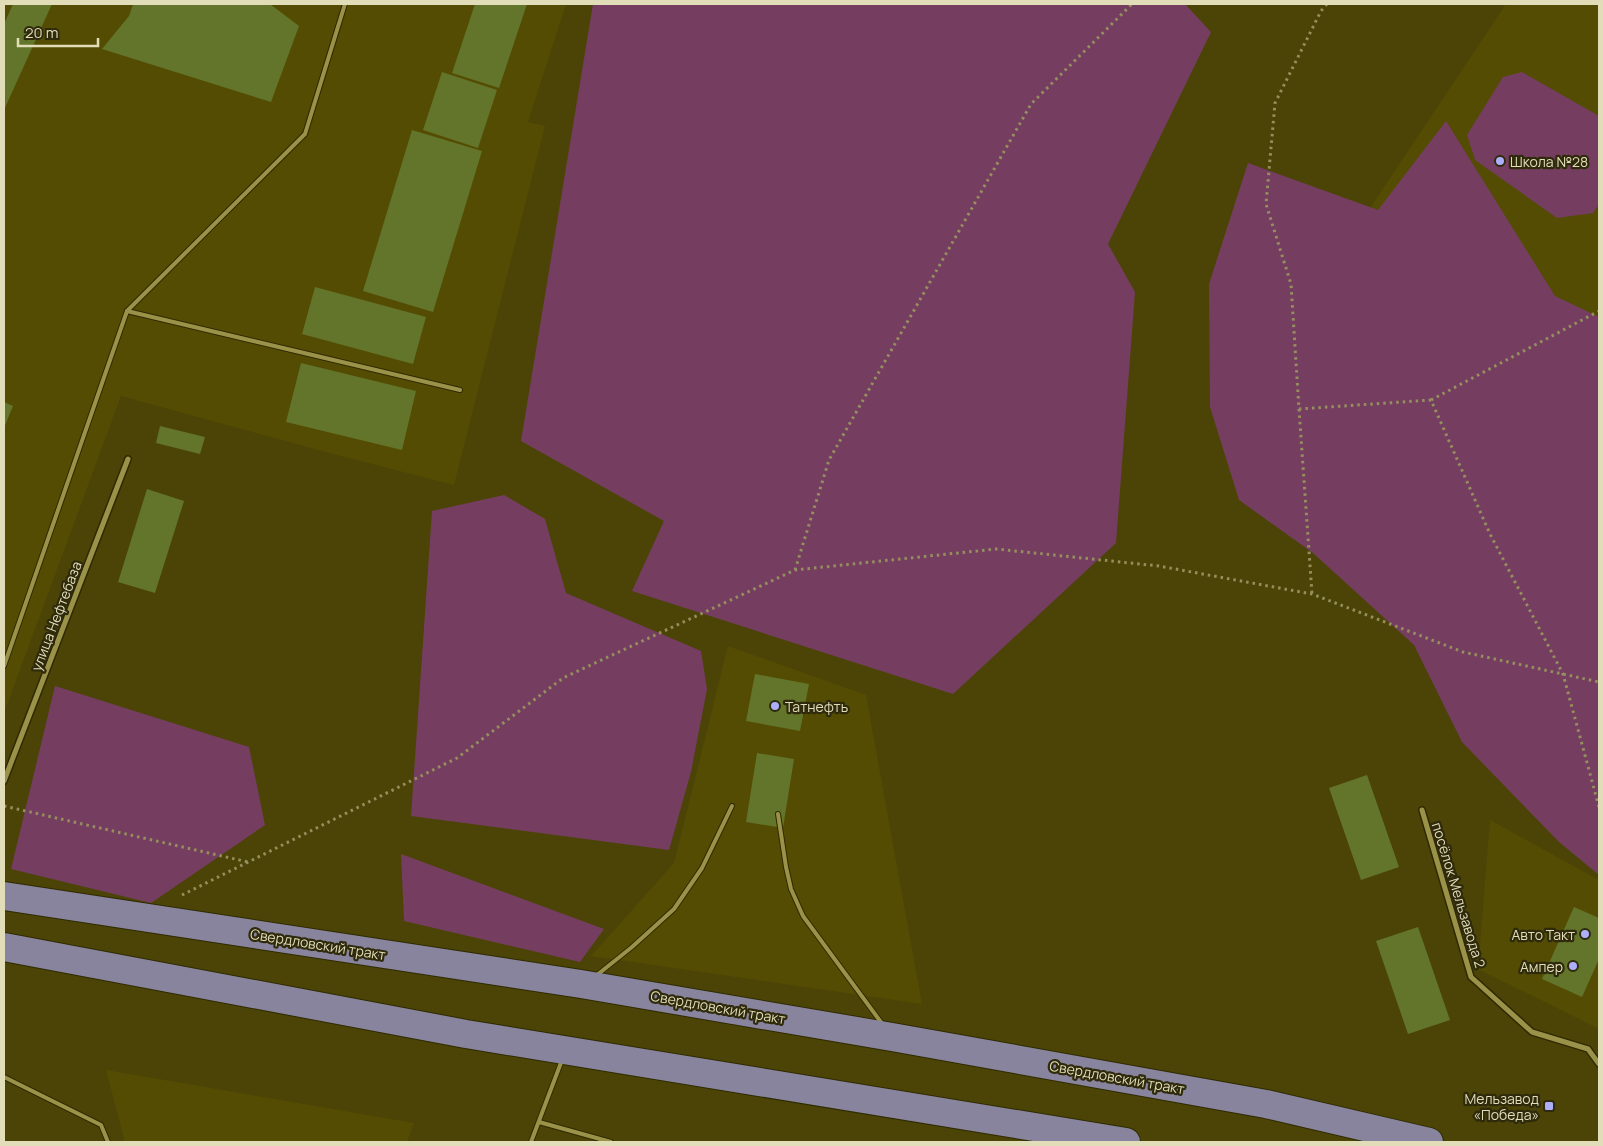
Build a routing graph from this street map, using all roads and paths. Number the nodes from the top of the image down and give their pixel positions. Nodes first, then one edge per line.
1 (345, 4) edge
2 (1132, 4) edge
3 (1327, 4) edge
4 (127, 310) junction
5 (1599, 311) edge
6 (460, 390) dead end
7 (1431, 400) junction
8 (1299, 409) junction
9 (128, 459) dead end
10 (795, 570) junction
11 (1312, 594) junction
12 (4, 666) edge
13 (1563, 674) junction
14 (1599, 682) edge
15 (4, 781) edge
16 (4, 806) edge
17 (732, 806) dead end
18 (1599, 807) edge
19 (1422, 810) dead end
20 (778, 814) dead end
21 (248, 862) junction
22 (4, 896) edge
23 (181, 896) dead end
24 (4, 947) edge
25 (581, 984) junction
26 (892, 1037) junction
27 (566, 1051) junction
28 (1599, 1064) edge
29 (4, 1077) edge
30 (539, 1122) junction
31 (108, 1142) edge
32 (531, 1142) edge
33 (611, 1142) edge
34 (1126, 1142) edge
35 (1429, 1142) edge

1 - 4 lane
2 - 10 path
3 - 8 path
4 - 6 lane
4 - 12 lane
5 - 7 path
7 - 8 path
7 - 13 path
8 - 11 path
9 - 15 street, улица Нефтебаза
10 - 11 path
10 - 21 path
11 - 13 path
13 - 14 path
13 - 18 path
16 - 21 path
17 - 25 lane
19 - 28 street, посёлок Мельзавода 2
20 - 26 lane
21 - 23 path
22 - 25 main road, Свердловский тракт
24 - 27 main road
25 - 26 main road, Свердловский тракт
26 - 35 main road, Свердловский тракт
27 - 30 lane
27 - 34 main road
29 - 31 lane
30 - 32 lane
30 - 33 lane

